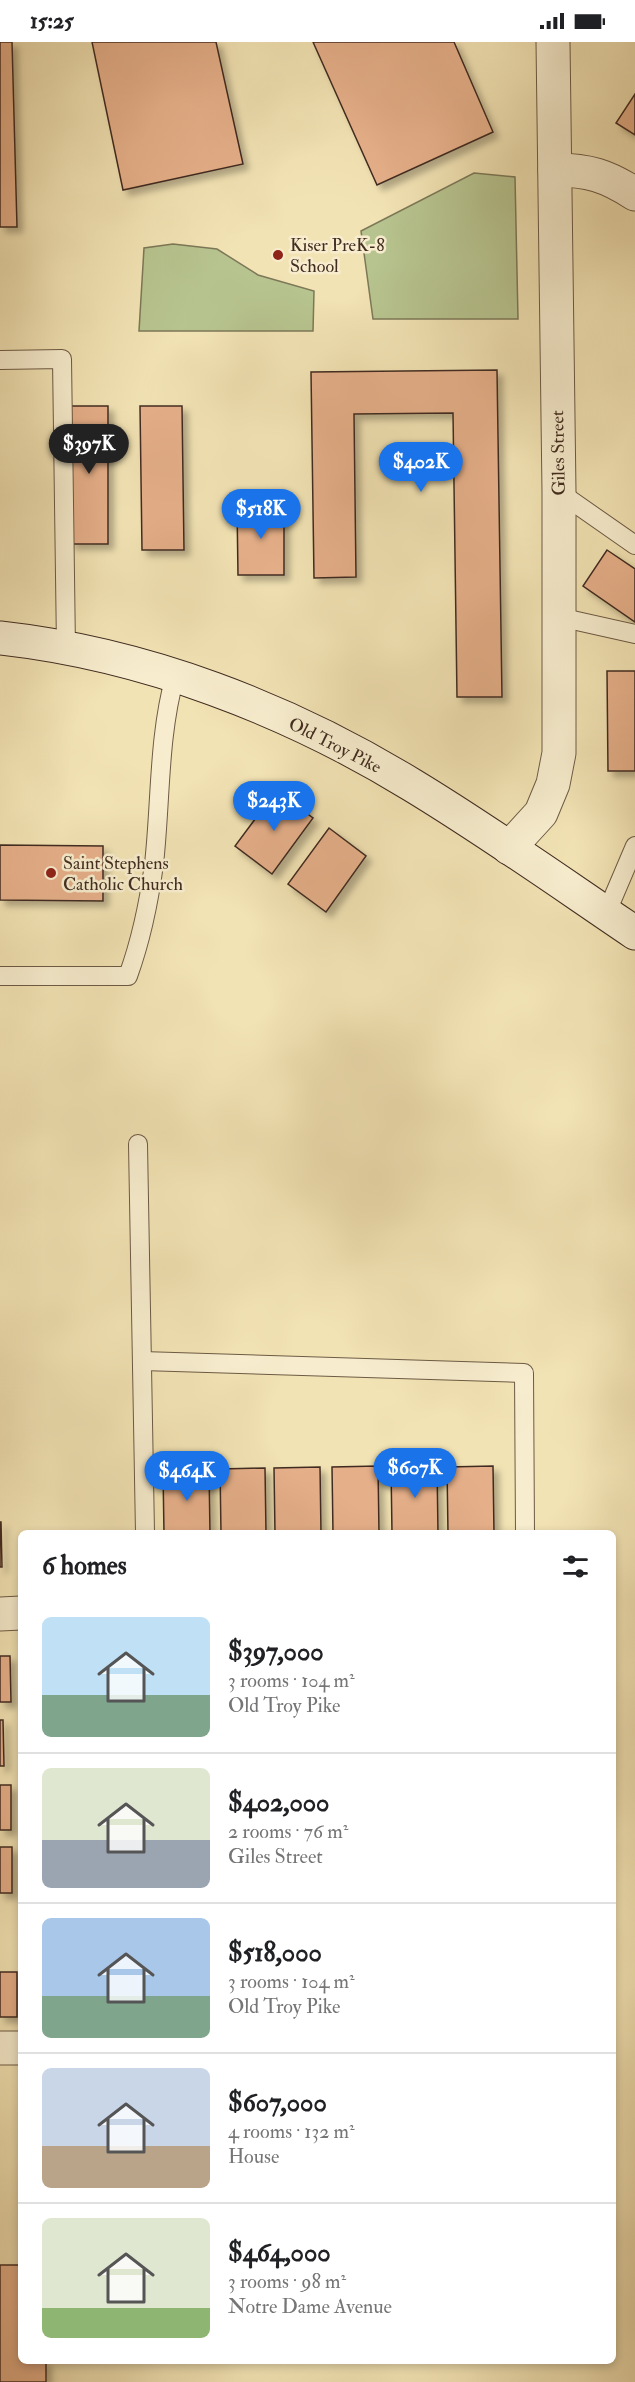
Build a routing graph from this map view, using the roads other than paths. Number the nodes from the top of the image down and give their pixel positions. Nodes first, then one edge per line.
1 (554, 42) edge
2 (555, 170) junction
3 (635, 194) edge
4 (0, 360) edge
5 (559, 492) junction
6 (635, 545) edge
7 (559, 617) junction
8 (635, 634) edge
9 (0, 638) edge
10 (66, 648) junction
11 (175, 676) junction
12 (635, 846) edge
13 (509, 848) junction
14 (606, 914) junction
15 (635, 933) edge
16 (0, 976) edge
17 (138, 1144) dead end
18 (142, 1361) junction
19 (145, 1530) edge
20 (525, 1530) edge
21 (18, 1613) edge
22 (0, 1614) edge
23 (0, 2048) edge
24 (18, 2048) edge

1 - 2 street, Giles Street
2 - 3 street
2 - 5 street, Giles Street
4 - 10 lane
5 - 6 lane
5 - 7 street, Giles Street
7 - 8 lane
7 - 13 street, Giles Street
9 - 10 street, Old Troy Pike
10 - 11 street, Old Troy Pike
11 - 13 street, Old Troy Pike
11 - 16 lane
12 - 14 lane
13 - 14 street, Old Troy Pike
14 - 15 street, Old Troy Pike
17 - 18 lane
18 - 19 lane
18 - 20 lane
21 - 22 street
23 - 24 street

